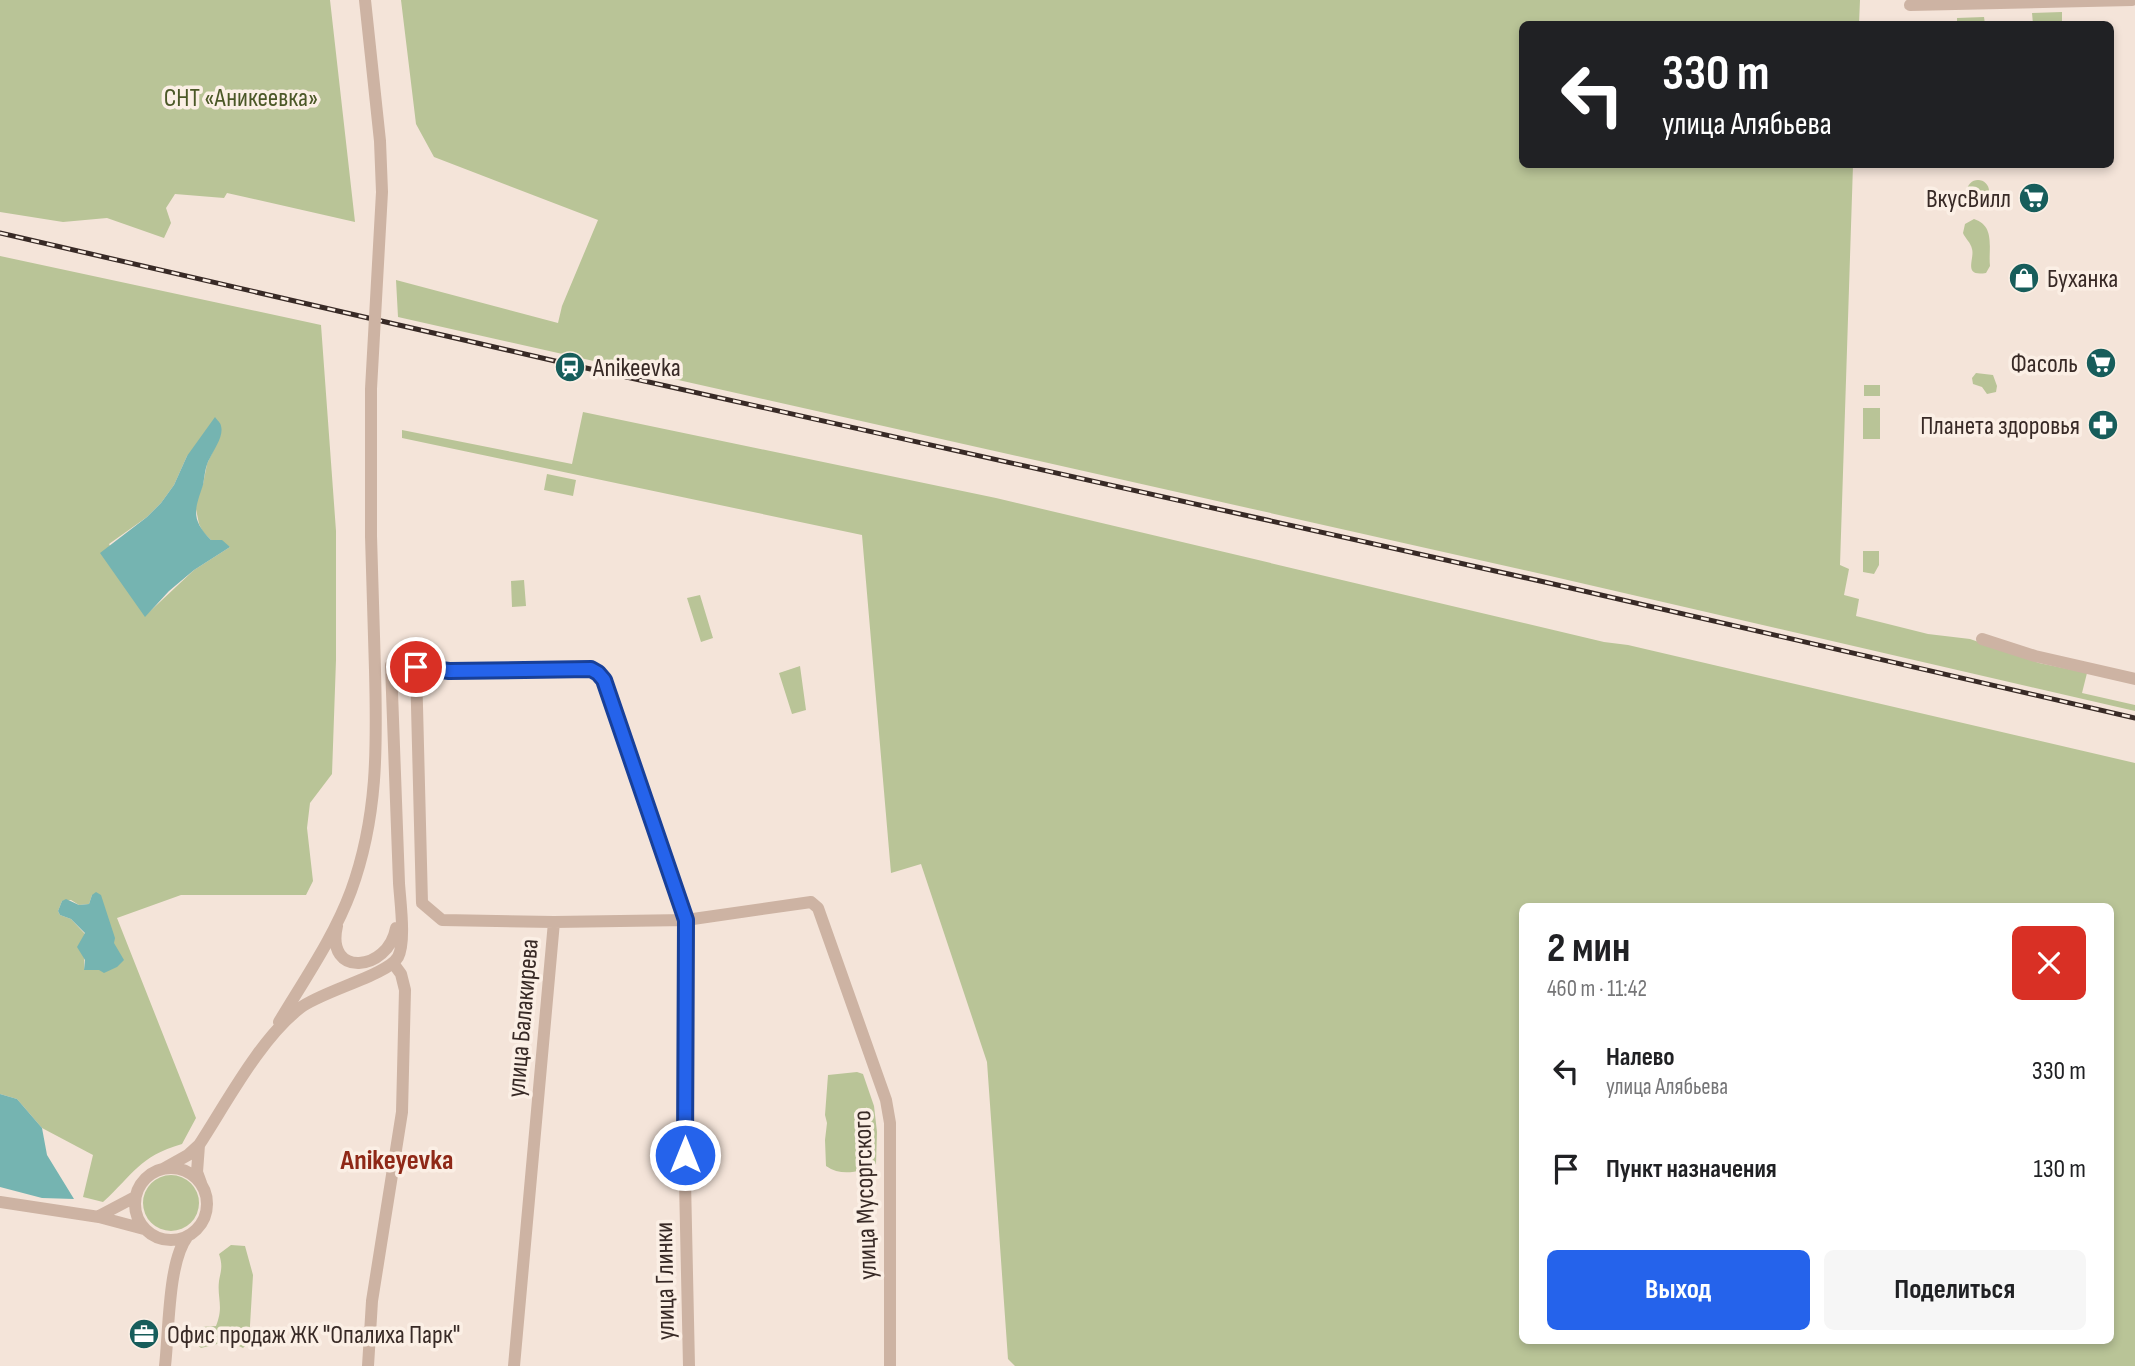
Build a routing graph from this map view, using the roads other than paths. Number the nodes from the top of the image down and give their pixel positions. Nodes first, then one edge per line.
1 (365, 0) edge
2 (2132, 0) edge
3 (1910, 5) dead end
4 (1982, 639) dead end
5 (416, 667) junction
6 (2135, 679) edge
7 (400, 907) junction
8 (340, 916) junction
9 (686, 920) junction
10 (554, 922) junction
11 (394, 963) junction
12 (262, 1049) junction
13 (200, 1145) junction
14 (163, 1169) junction
15 (202, 1186) junction
16 (135, 1197) junction
17 (0, 1202) edge
18 (99, 1217) junction
19 (144, 1229) junction
20 (157, 1237) junction
21 (187, 1237) junction
22 (175, 1262) junction
23 (165, 1366) edge
24 (368, 1366) edge
25 (514, 1366) edge
26 (689, 1366) edge
27 (890, 1366) edge

1 - 8 street, bridge
2 - 3 street
4 - 6 street
5 - 7 street
5 - 9 street, улица Глинки
5 - 10 street, улица Балакирева
7 - 8 street
7 - 11 street
8 - 12 street
9 - 10 street
9 - 26 street, улица Глинки
9 - 27 street, улица Мусоргского
10 - 25 street, улица Балакирева
11 - 12 street
11 - 24 street
12 - 13 street
13 - 14 street
13 - 15 street
14 - 15 street
14 - 16 street
15 - 21 street
16 - 18 street
16 - 19 street
17 - 18 street
18 - 19 street
19 - 20 street
20 - 21 street
20 - 22 street
21 - 22 street
22 - 23 street

